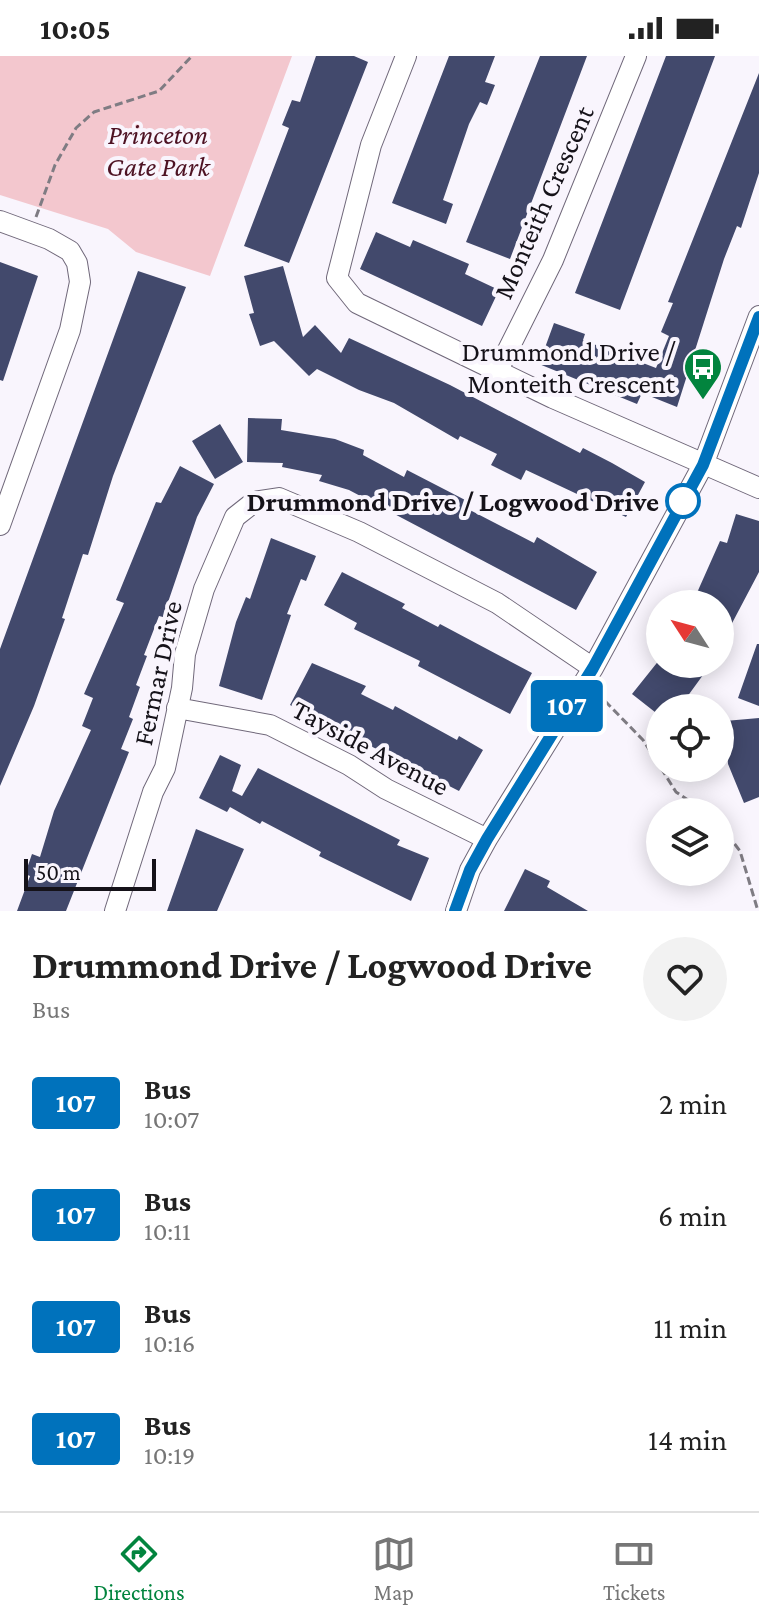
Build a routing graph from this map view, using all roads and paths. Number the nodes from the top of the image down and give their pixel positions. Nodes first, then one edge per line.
1 (192, 56) edge
2 (406, 56) edge
3 (636, 56) edge
4 (0, 221) edge
5 (31, 231) junction
6 (759, 316) edge
7 (498, 370) junction
8 (703, 465) junction
9 (759, 488) edge
10 (0, 525) edge
11 (593, 668) junction
12 (605, 701) dead end
13 (177, 708) junction
14 (646, 744) edge
15 (670, 782) edge
16 (685, 798) edge
17 (487, 839) junction
18 (734, 843) edge
19 (115, 911) edge
20 (456, 911) edge
21 (758, 911) edge

1 - 5 path
2 - 7 street
3 - 7 street, Monteith Crescent
4 - 5 street
5 - 10 street
6 - 8 street
7 - 8 street
8 - 9 street
8 - 11 street
11 - 13 street, Fermar Drive
11 - 17 street
12 - 14 path
13 - 17 street, Tayside Avenue
13 - 19 street, Fermar Drive
15 - 16 path
17 - 20 street
18 - 21 path

